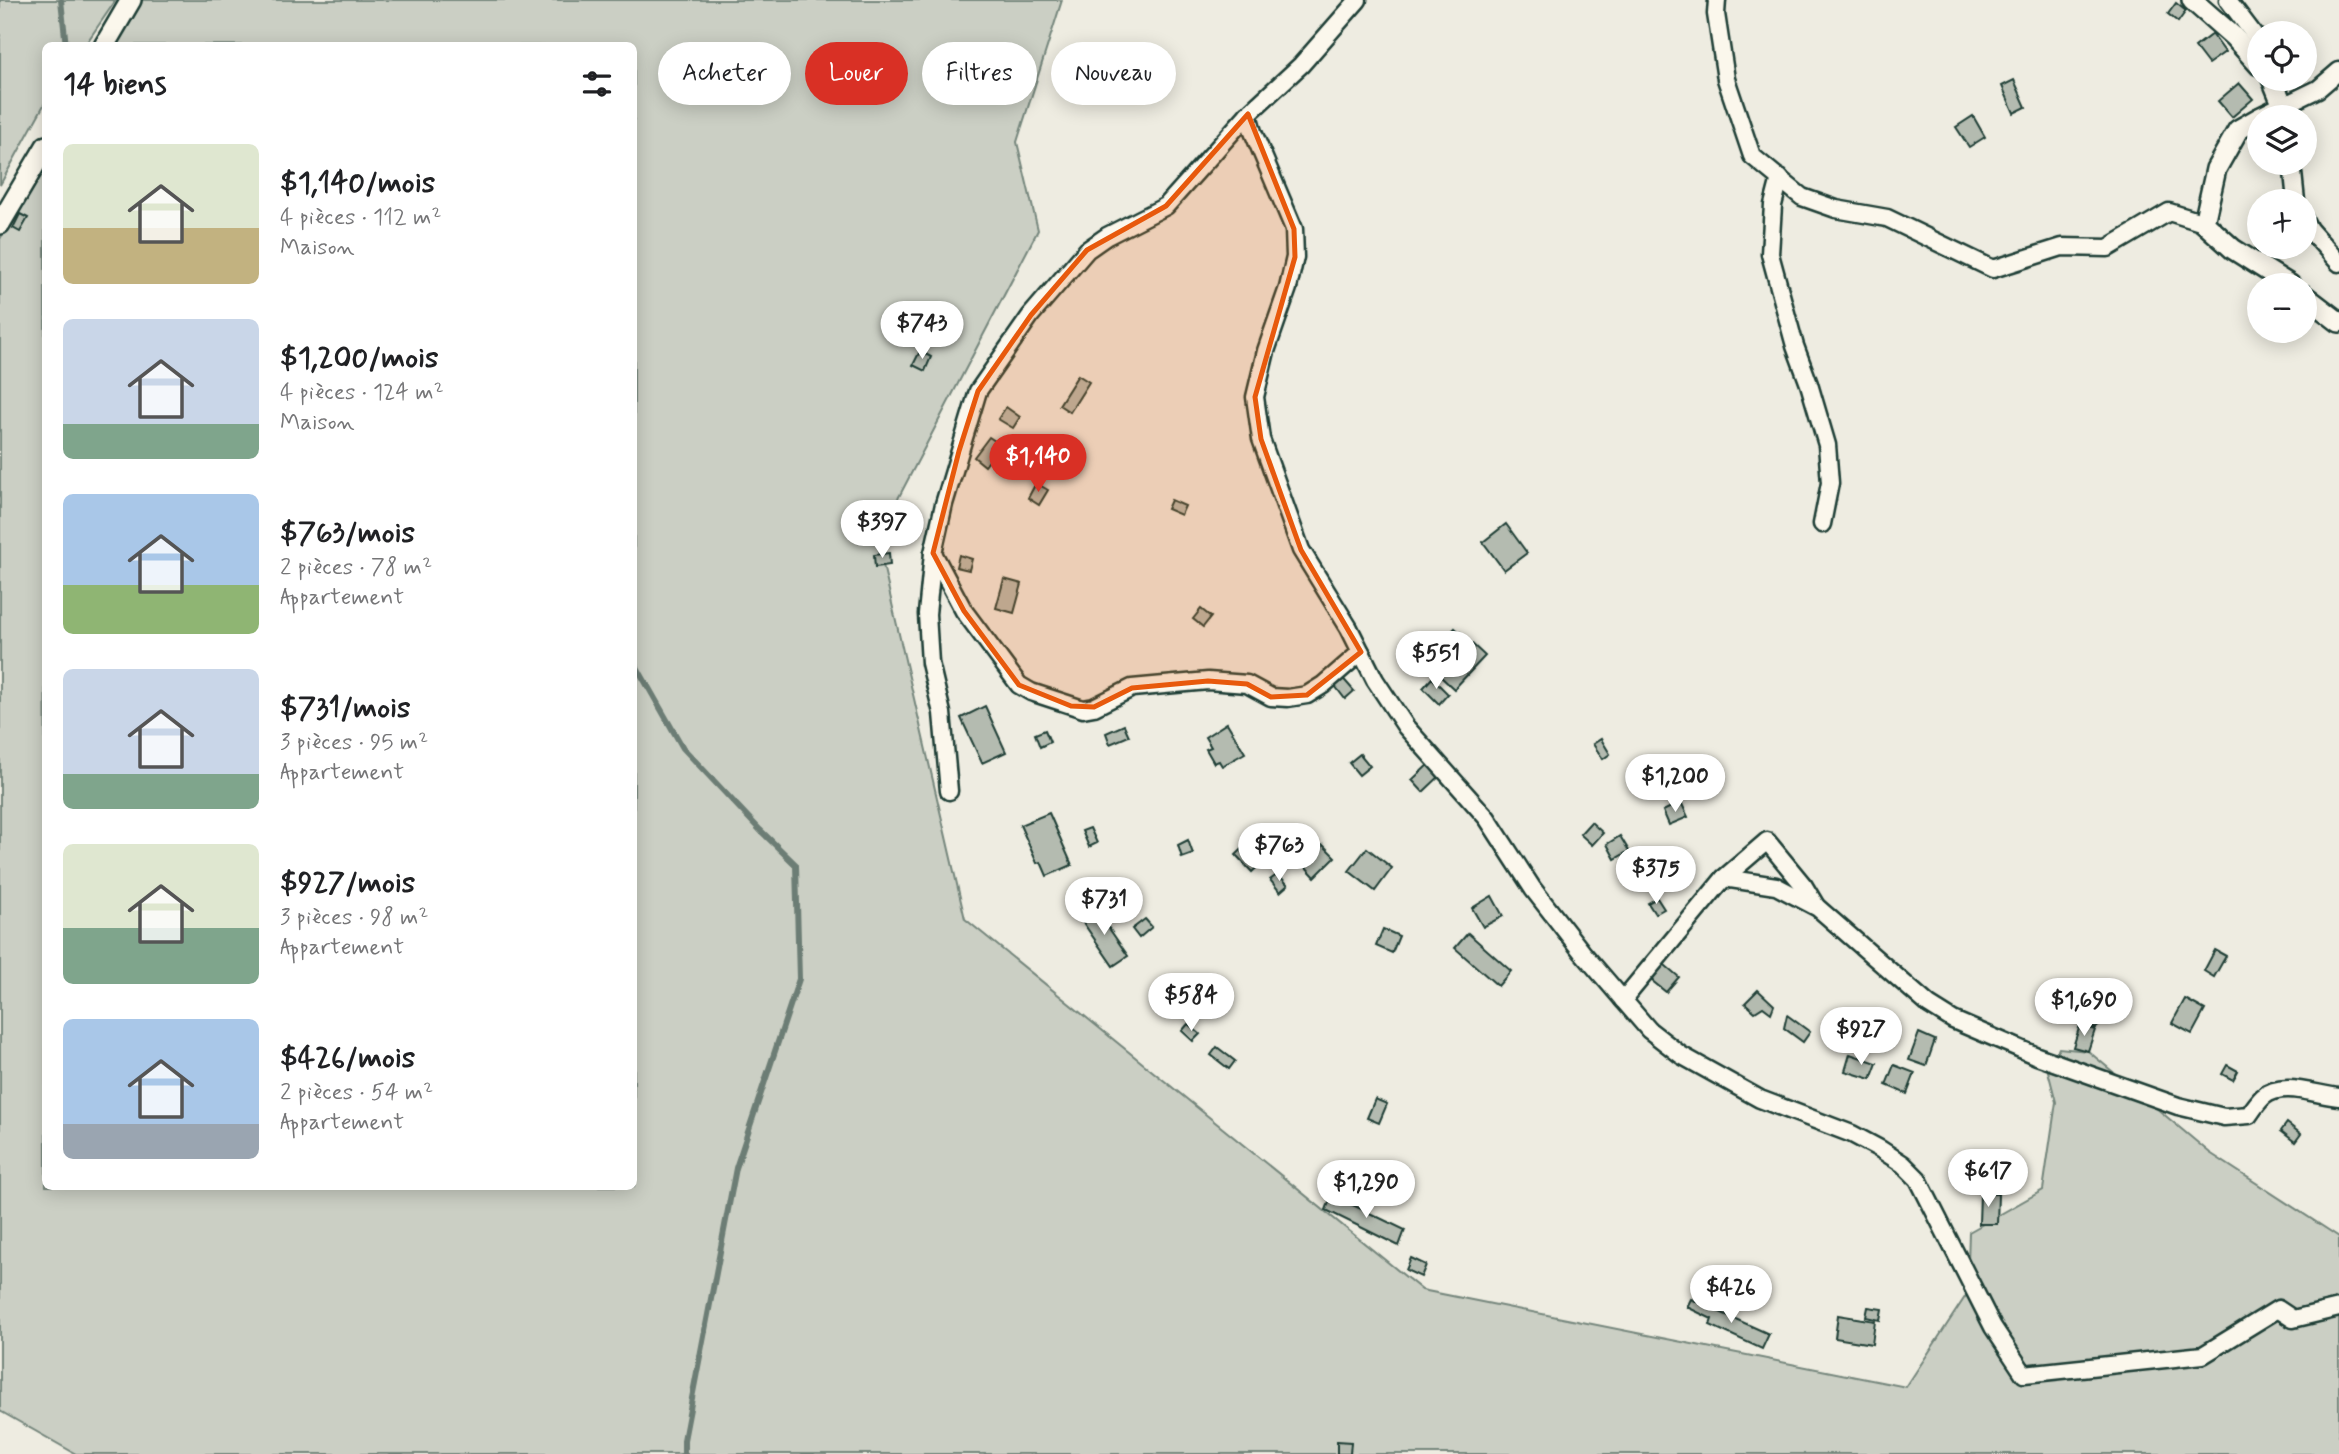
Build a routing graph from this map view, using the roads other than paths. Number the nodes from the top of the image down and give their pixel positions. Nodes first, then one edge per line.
1 (131, 0) edge
2 (1358, 0) edge
3 (1717, 0) edge
4 (2192, 0) edge
5 (2228, 0) edge
6 (2247, 25) edge
7 (106, 42) edge
8 (2247, 52) edge
9 (2339, 71) edge
10 (2293, 105) edge
11 (1248, 114) junction
12 (2247, 125) edge
13 (42, 153) edge
14 (1780, 178) junction
15 (2204, 223) junction
16 (0, 224) edge
17 (2317, 238) edge
18 (2339, 263) edge
19 (2271, 273) edge
20 (2317, 305) edge
21 (2339, 322) edge
22 (1822, 523) dead end
23 (933, 554) junction
24 (1361, 652) junction
25 (949, 791) dead end
26 (1724, 878) junction
27 (1818, 908) junction
28 (1623, 1000) junction
29 (2339, 1097) edge
30 (2339, 1308) edge

1 - 7 street
2 - 11 street
3 - 14 street
4 - 8 street
5 - 6 street
9 - 10 street
11 - 23 street
11 - 24 street
12 - 15 street
13 - 16 street
14 - 15 street
14 - 22 street
15 - 19 street
17 - 18 street
20 - 21 street
23 - 24 street
23 - 25 street
24 - 28 street
26 - 27 street
26 - 27 street
26 - 28 street
27 - 29 street
28 - 30 street

